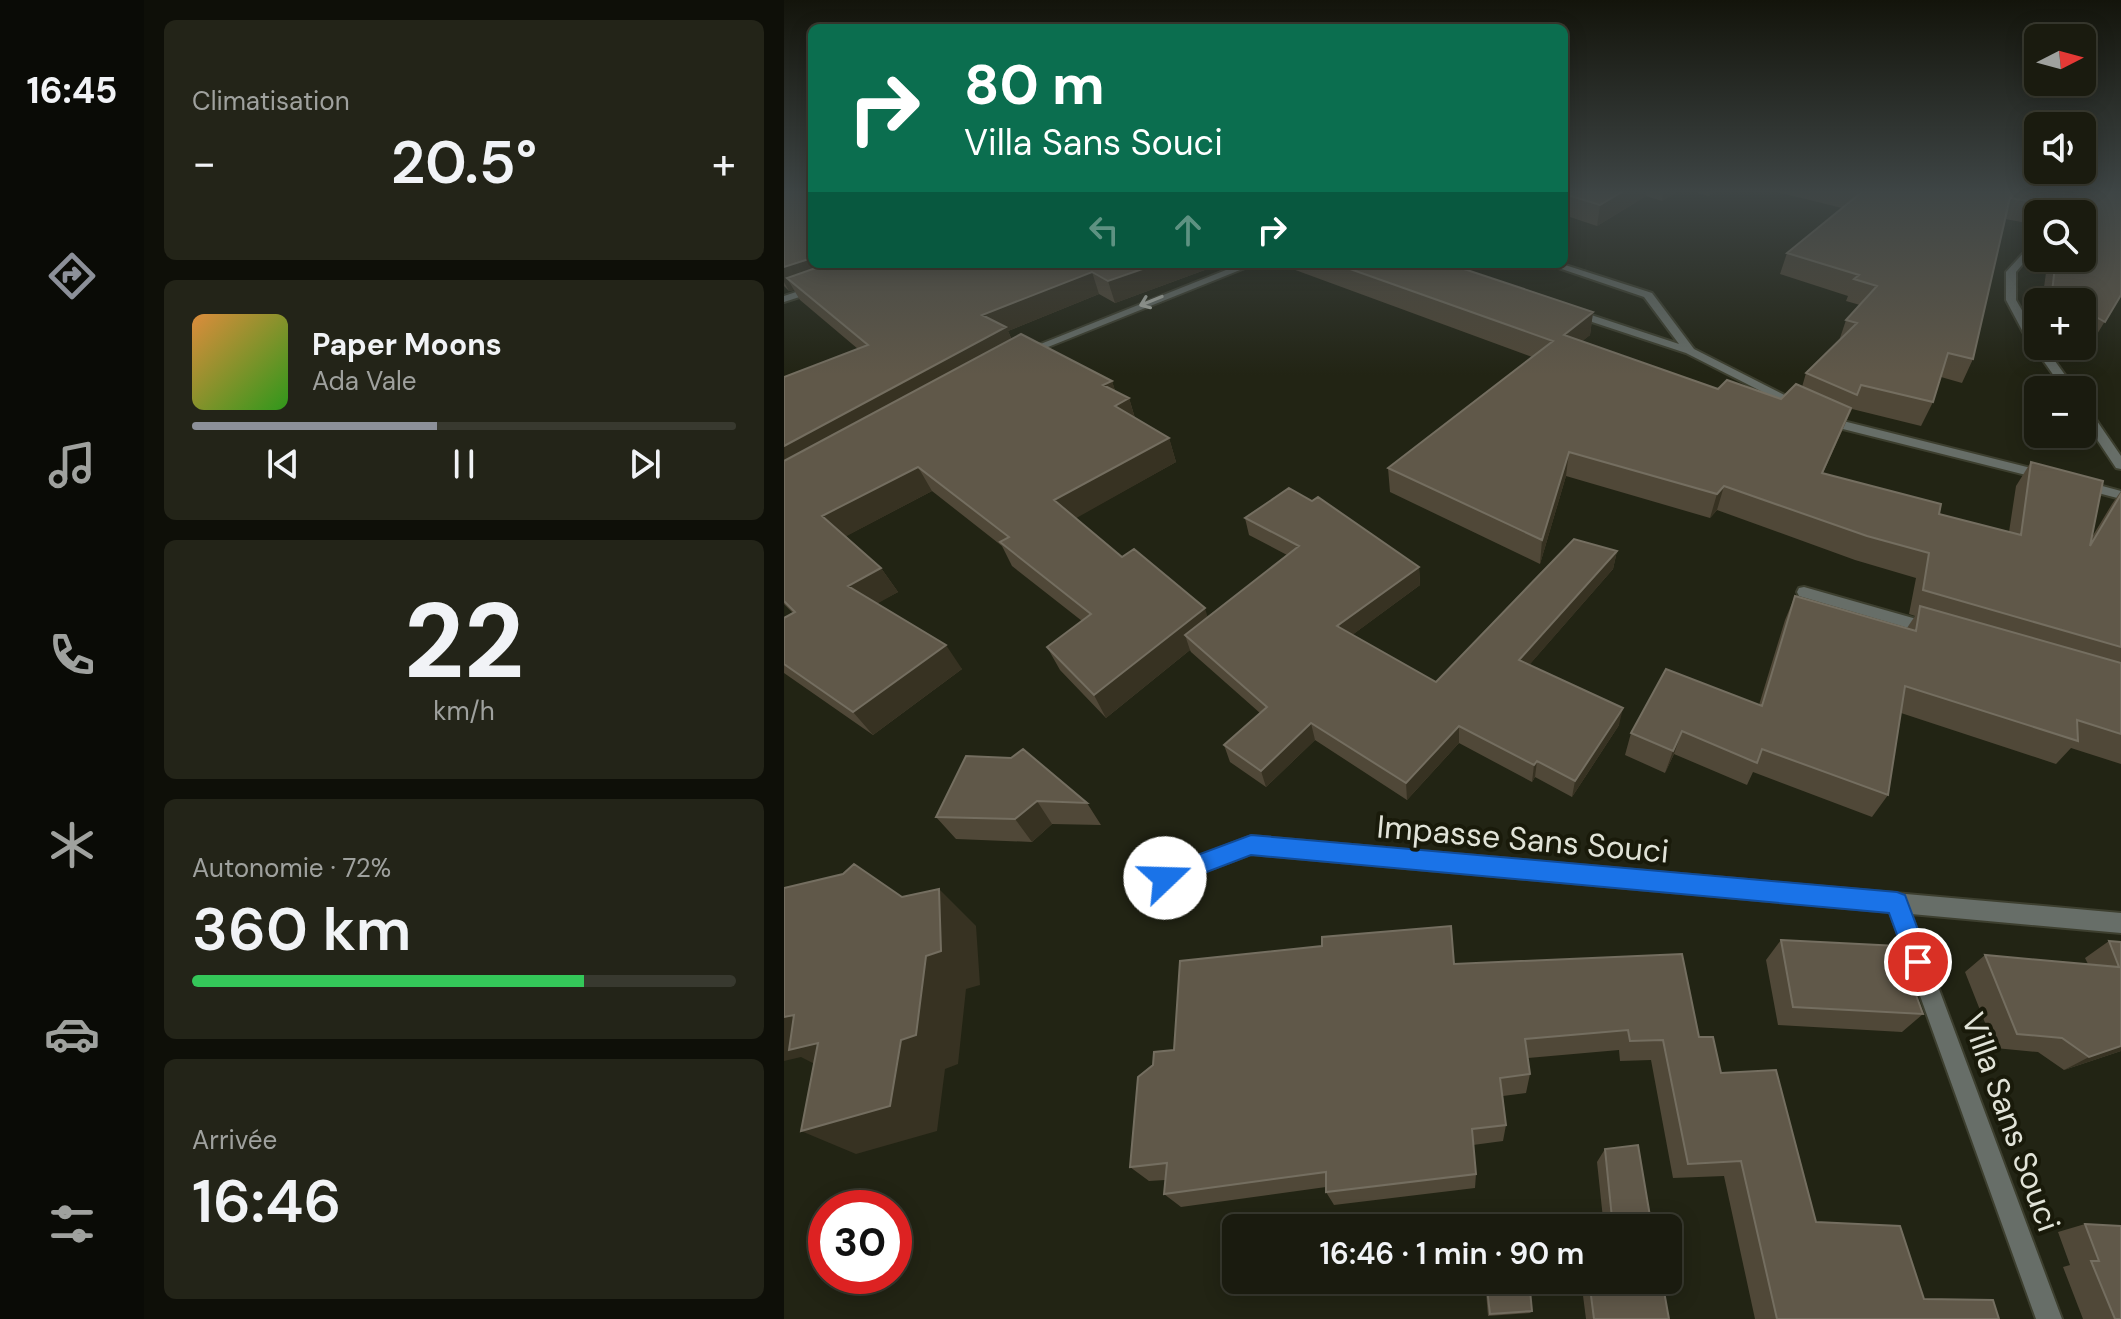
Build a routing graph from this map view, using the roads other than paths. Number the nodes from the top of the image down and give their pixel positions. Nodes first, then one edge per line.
1 (2024, 257) edge
2 (1240, 268) edge
3 (1564, 268) edge
4 (828, 284) edge
5 (784, 299) edge
6 (1566, 310) edge
7 (1690, 351) junction
8 (1017, 356) edge
9 (2060, 376) edge
10 (2096, 428) edge
11 (2121, 465) edge
12 (2058, 479) edge
13 (2073, 482) edge
14 (2121, 495) edge
15 (1804, 592) dead end
16 (1940, 632) edge
17 (1165, 878) dead end
18 (1897, 903) junction
19 (2121, 923) edge
20 (2049, 1319) edge

1 - 9 street
2 -> 8 street
3 - 7 street
4 - 5 street
6 - 7 street
7 - 12 street
10 - 11 street
13 - 14 street
15 - 16 street
17 - 18 street, Impasse Sans Souci
18 - 19 street, Impasse Sans Souci
18 - 20 street, Villa Sans Souci

